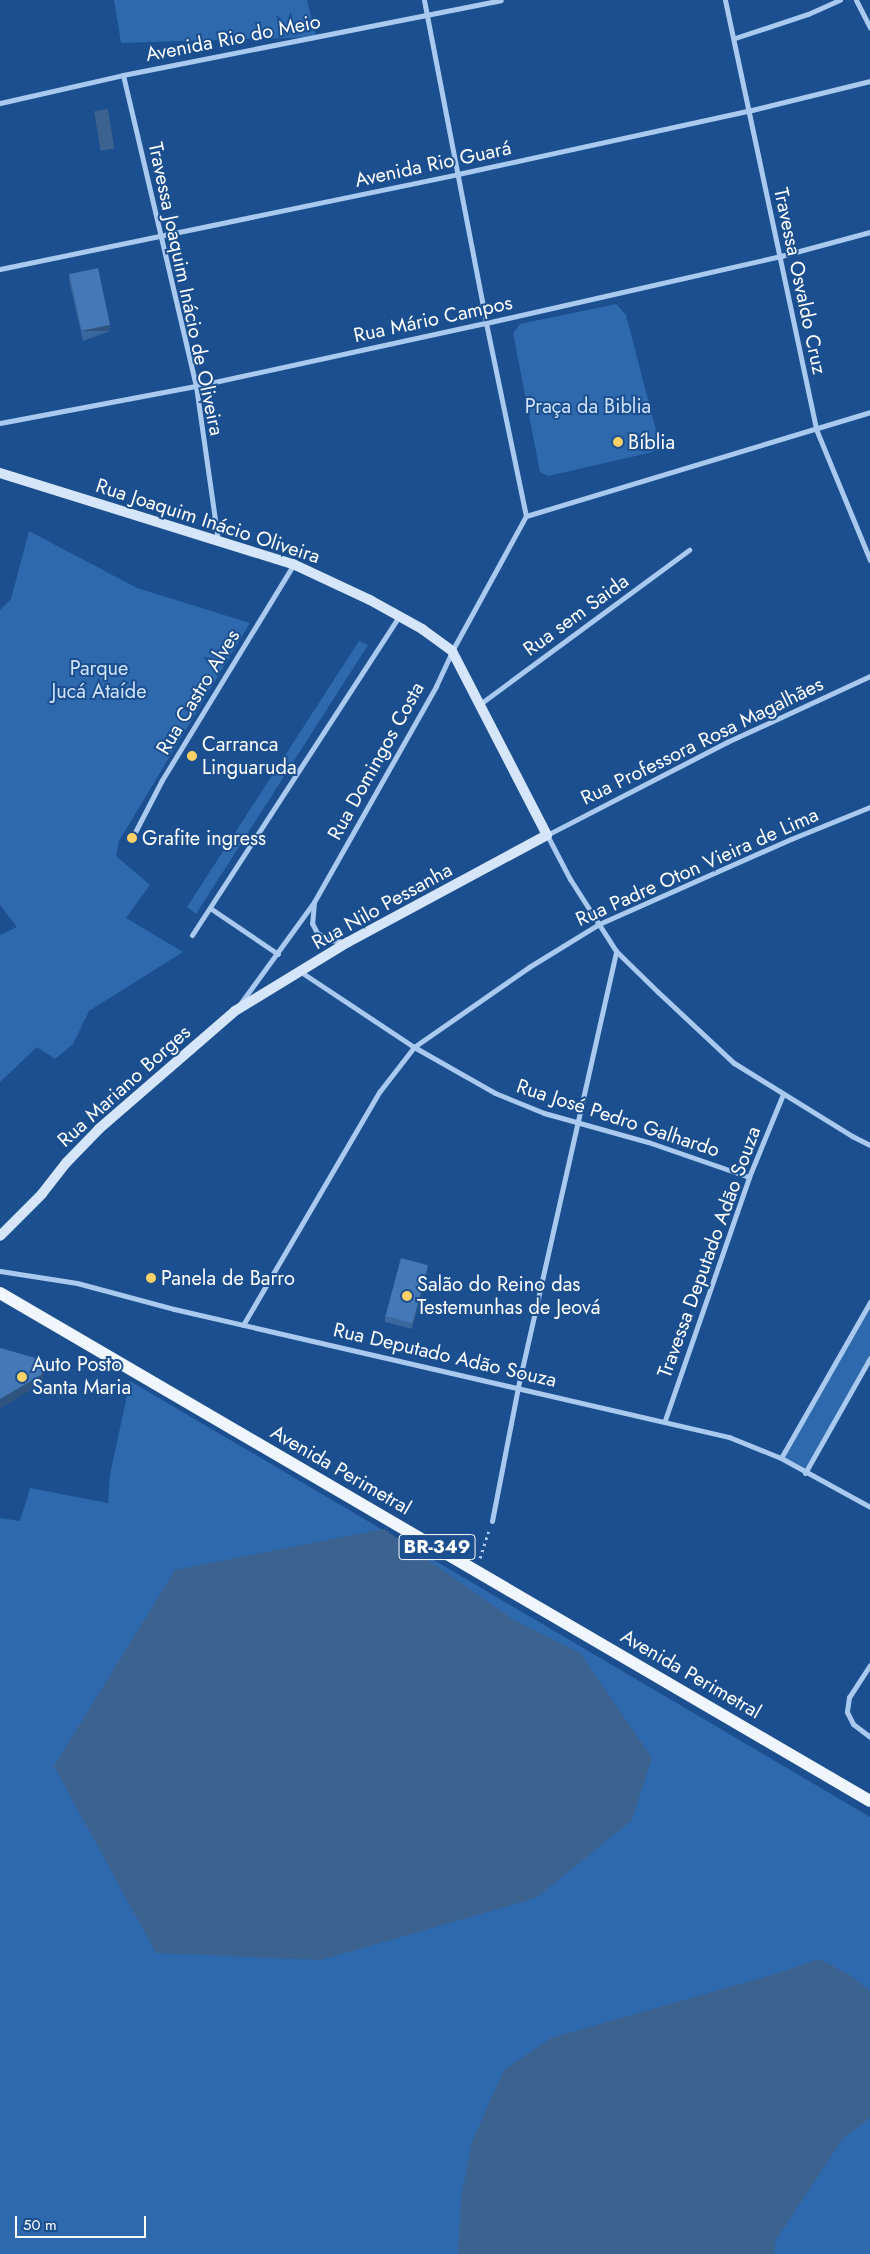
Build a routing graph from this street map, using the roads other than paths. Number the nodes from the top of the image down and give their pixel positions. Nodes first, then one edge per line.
1 (424, 0) edge
2 (501, 0) edge
3 (725, 0) edge
4 (840, 0) edge
5 (856, 0) edge
6 (426, 15) junction
7 (870, 28) edge
8 (735, 38) junction
9 (123, 75) junction
10 (870, 81) edge
11 (0, 103) edge
12 (748, 110) junction
13 (458, 174) junction
14 (870, 232) edge
15 (161, 236) junction
16 (781, 256) junction
17 (0, 268) edge
18 (486, 323) junction
19 (196, 386) junction
20 (870, 412) edge
21 (0, 423) edge
22 (816, 429) junction
23 (0, 472) edge
24 (526, 516) junction
25 (218, 540) junction
26 (689, 550) dead end
27 (870, 560) edge
28 (293, 564) junction
29 (399, 615) junction
30 (452, 651) junction
31 (870, 676) edge
32 (480, 704) junction
33 (870, 807) edge
34 (547, 836) junction
35 (132, 838) dead end
36 (314, 902) junction
37 (210, 908) junction
38 (599, 924) junction
39 (192, 935) dead end
40 (348, 942) junction
41 (616, 952) junction
42 (278, 954) junction
43 (300, 972) junction
44 (236, 1011) junction
45 (414, 1047) junction
46 (783, 1094) junction
47 (576, 1122) junction
48 (870, 1145) edge
49 (749, 1176) junction
50 (0, 1236) edge
51 (0, 1271) edge
52 (1, 1297) edge
53 (870, 1302) edge
54 (243, 1325) junction
55 (870, 1358) edge
56 (518, 1387) junction
57 (665, 1420) junction
58 (781, 1458) junction
59 (805, 1473) junction
60 (870, 1506) edge
61 (492, 1521) road end
62 (870, 1665) edge
63 (870, 1737) edge
64 (870, 1801) edge

1 - 6 street
2 - 6 street, Avenida Rio do Meio
3 - 8 street, Travessa Osvaldo Cruz
4 - 8 street
5 - 7 street
6 - 9 street, Avenida Rio do Meio
6 - 13 street
8 - 12 street, Travessa Osvaldo Cruz
9 - 11 street, Avenida Rio do Meio
9 - 15 street, Travessa Joaquim Inácio de Oliveira
10 - 12 street, Avenida Rio Guará
12 - 13 street, Avenida Rio Guará
12 - 16 street, Travessa Osvaldo Cruz
13 - 15 street, Avenida Rio Guará
13 - 18 street
14 - 16 street, Rua Mário Campos
15 - 17 street, Avenida Rio Guará
15 - 19 street, Travessa Joaquim Inácio de Oliveira
16 - 18 street, Rua Mário Campos
16 - 22 street, Travessa Osvaldo Cruz
18 - 19 street, Rua Mário Campos
18 - 24 street
19 - 21 street, Rua Mário Campos
19 - 25 street, Travessa Joaquim Inácio de Oliveira
20 - 22 street
22 - 24 street
22 - 27 street, Travessa Osvaldo Cruz
23 - 25 street, Rua Joaquim Inácio Oliveira
24 - 30 street, Rua Domingos Costa
25 - 28 street, Rua Joaquim Inácio Oliveira
26 - 32 street, Rua sem Saida
28 - 29 street, Rua Joaquim Inácio Oliveira
28 - 35 street, Rua Castro Alves
29 - 30 street, Rua Joaquim Inácio Oliveira
29 - 37 street
30 - 32 street, Rua Joaquim Inácio Oliveira
30 - 36 street, Rua Domingos Costa
31 - 34 street, Rua Professora Rosa Magalhães
32 - 34 street, Rua Joaquim Inácio Oliveira
33 - 38 street, Rua Padre Oton Vieira de Lima
34 - 38 street
34 - 40 street, Rua Nilo Pessanha
36 - 40 street
36 - 42 street, Rua Domingos Costa
37 - 39 street
37 - 42 street
38 - 41 street
38 - 45 street, Rua Padre Oton Vieira de Lima
40 - 43 street, Rua Nilo Pessanha
41 - 46 street
41 - 47 street
42 - 44 street, Rua Domingos Costa
43 - 44 street, Rua Nilo Pessanha
43 - 45 street, Rua José Pedro Galhardo
44 - 50 street, Rua Mariano Borges
45 - 47 street, Rua José Pedro Galhardo
45 - 54 street, Rua Padre Oton Vieira de Lima
46 - 48 street
46 - 49 street, Travessa Deputado Adão Souza
47 - 49 street, Rua José Pedro Galhardo
47 - 56 street
49 - 57 street, Travessa Deputado Adão Souza
51 - 54 street, Rua Deputado Adão Souza
52 - 64 main road, Avenida Perimetral / BR-349
53 - 58 street
54 - 56 street, Rua Deputado Adão Souza
55 - 59 street
56 - 57 street, Rua Deputado Adão Souza
56 - 61 street
57 - 58 street, Rua Deputado Adão Souza
58 - 59 street, Rua Deputado Adão Souza
59 - 60 street, Rua Deputado Adão Souza
62 - 63 street

